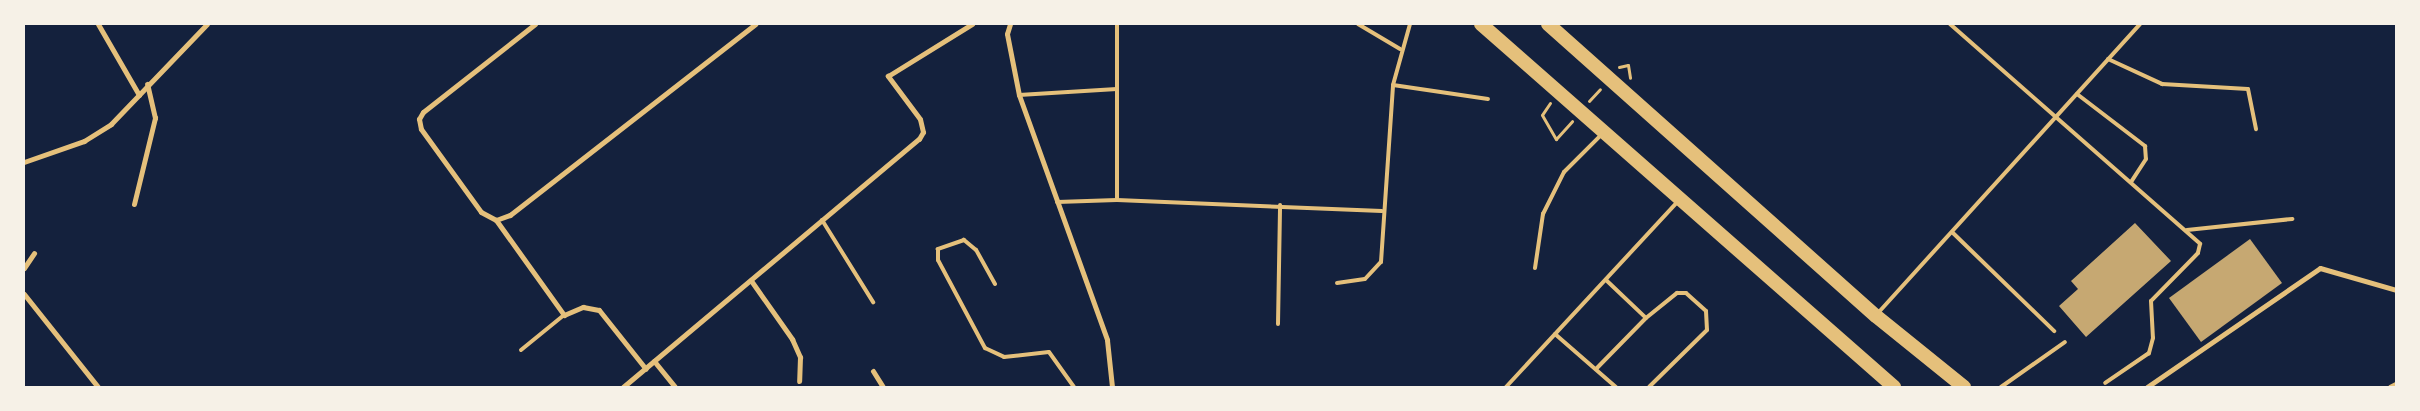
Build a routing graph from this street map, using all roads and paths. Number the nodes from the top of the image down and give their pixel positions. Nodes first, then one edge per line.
1 (98, 24) edge
2 (207, 24) edge
3 (535, 24) edge
4 (756, 24) edge
5 (972, 24) edge
6 (1010, 24) edge
7 (1117, 24) edge
8 (1358, 24) edge
9 (1410, 24) edge
10 (1481, 24) edge
11 (1548, 24) edge
12 (1950, 24) edge
13 (2140, 24) edge
14 (1400, 49) junction
15 (2108, 60) junction
16 (147, 84) junction
17 (1394, 85) junction
18 (1554, 88) junction
19 (1117, 89) junction
20 (2077, 94) junction
21 (139, 95) junction
22 (1019, 95) junction
23 (1488, 99) dead end
24 (2057, 117) junction
25 (2256, 130) dead end
26 (1604, 132) junction
27 (1556, 139) dead end
28 (24, 162) edge
29 (2131, 182) junction
30 (1680, 199) junction
31 (1117, 200) junction
32 (1057, 202) junction
33 (134, 204) dead end
34 (1280, 205) junction
35 (1382, 211) junction
36 (2292, 219) dead end
37 (496, 220) junction
38 (822, 220) junction
39 (2186, 230) junction
40 (1953, 233) junction
41 (34, 253) dead end
42 (24, 268) edge
43 (1535, 268) dead end
44 (1606, 280) junction
45 (752, 282) junction
46 (1337, 282) dead end
47 (995, 284) dead end
48 (2396, 290) edge
49 (24, 294) edge
50 (873, 302) dead end
51 (564, 315) junction
52 (1876, 316) junction
53 (1646, 318) junction
54 (1278, 324) dead end
55 (2054, 331) dead end
56 (1555, 334) junction
57 (2065, 342) dead end
58 (521, 350) dead end
59 (654, 362) junction
60 (646, 369) junction
61 (1596, 369) junction
62 (873, 371) dead end
63 (798, 381) dead end
64 (2105, 382) dead end
65 (2396, 384) edge
66 (1508, 385) edge
67 (98, 387) edge
68 (623, 387) edge
69 (675, 387) edge
70 (883, 387) edge
71 (1074, 387) edge
72 (1112, 387) edge
73 (1514, 387) edge
74 (1616, 387) edge
75 (1649, 387) edge
76 (1894, 387) edge
77 (1964, 387) edge
78 (2001, 387) edge
79 (2147, 387) edge
80 (2390, 387) edge

1 - 21 street
2 - 16 street
3 - 37 street
4 - 37 street
5 - 38 street
6 - 22 street
7 - 19 lane
8 - 14 lane
9 - 14 lane
10 - 18 highway
11 - 52 highway
12 - 24 lane
13 - 15 lane
14 - 17 lane
15 - 20 lane
15 - 25 lane
16 - 21 street
16 - 33 street
17 - 23 lane
17 - 35 lane
18 - 26 highway
18 - 27 path
19 - 22 lane
19 - 31 lane
20 - 24 lane
20 - 29 lane
21 - 28 street
22 - 32 street
24 - 29 lane
24 - 40 lane
26 - 30 highway
26 - 43 lane
29 - 39 lane
30 - 44 lane
30 - 76 highway
31 - 32 lane
31 - 34 lane
32 - 72 street
34 - 35 lane
34 - 54 lane
35 - 46 lane
36 - 39 lane
37 - 51 street
38 - 45 street
38 - 50 lane
39 - 64 lane
40 - 52 lane
40 - 55 lane
41 - 42 street
44 - 53 lane
44 - 56 lane
45 - 59 street
45 - 63 street
47 - 71 lane
48 - 79 street
49 - 67 street
51 - 58 lane
51 - 60 street
52 - 77 highway
53 - 61 lane
53 - 75 lane
56 - 61 lane
56 - 66 lane
57 - 78 lane
59 - 60 street
59 - 69 street
60 - 68 street
61 - 74 lane
62 - 70 street
65 - 80 lane
66 - 73 lane

